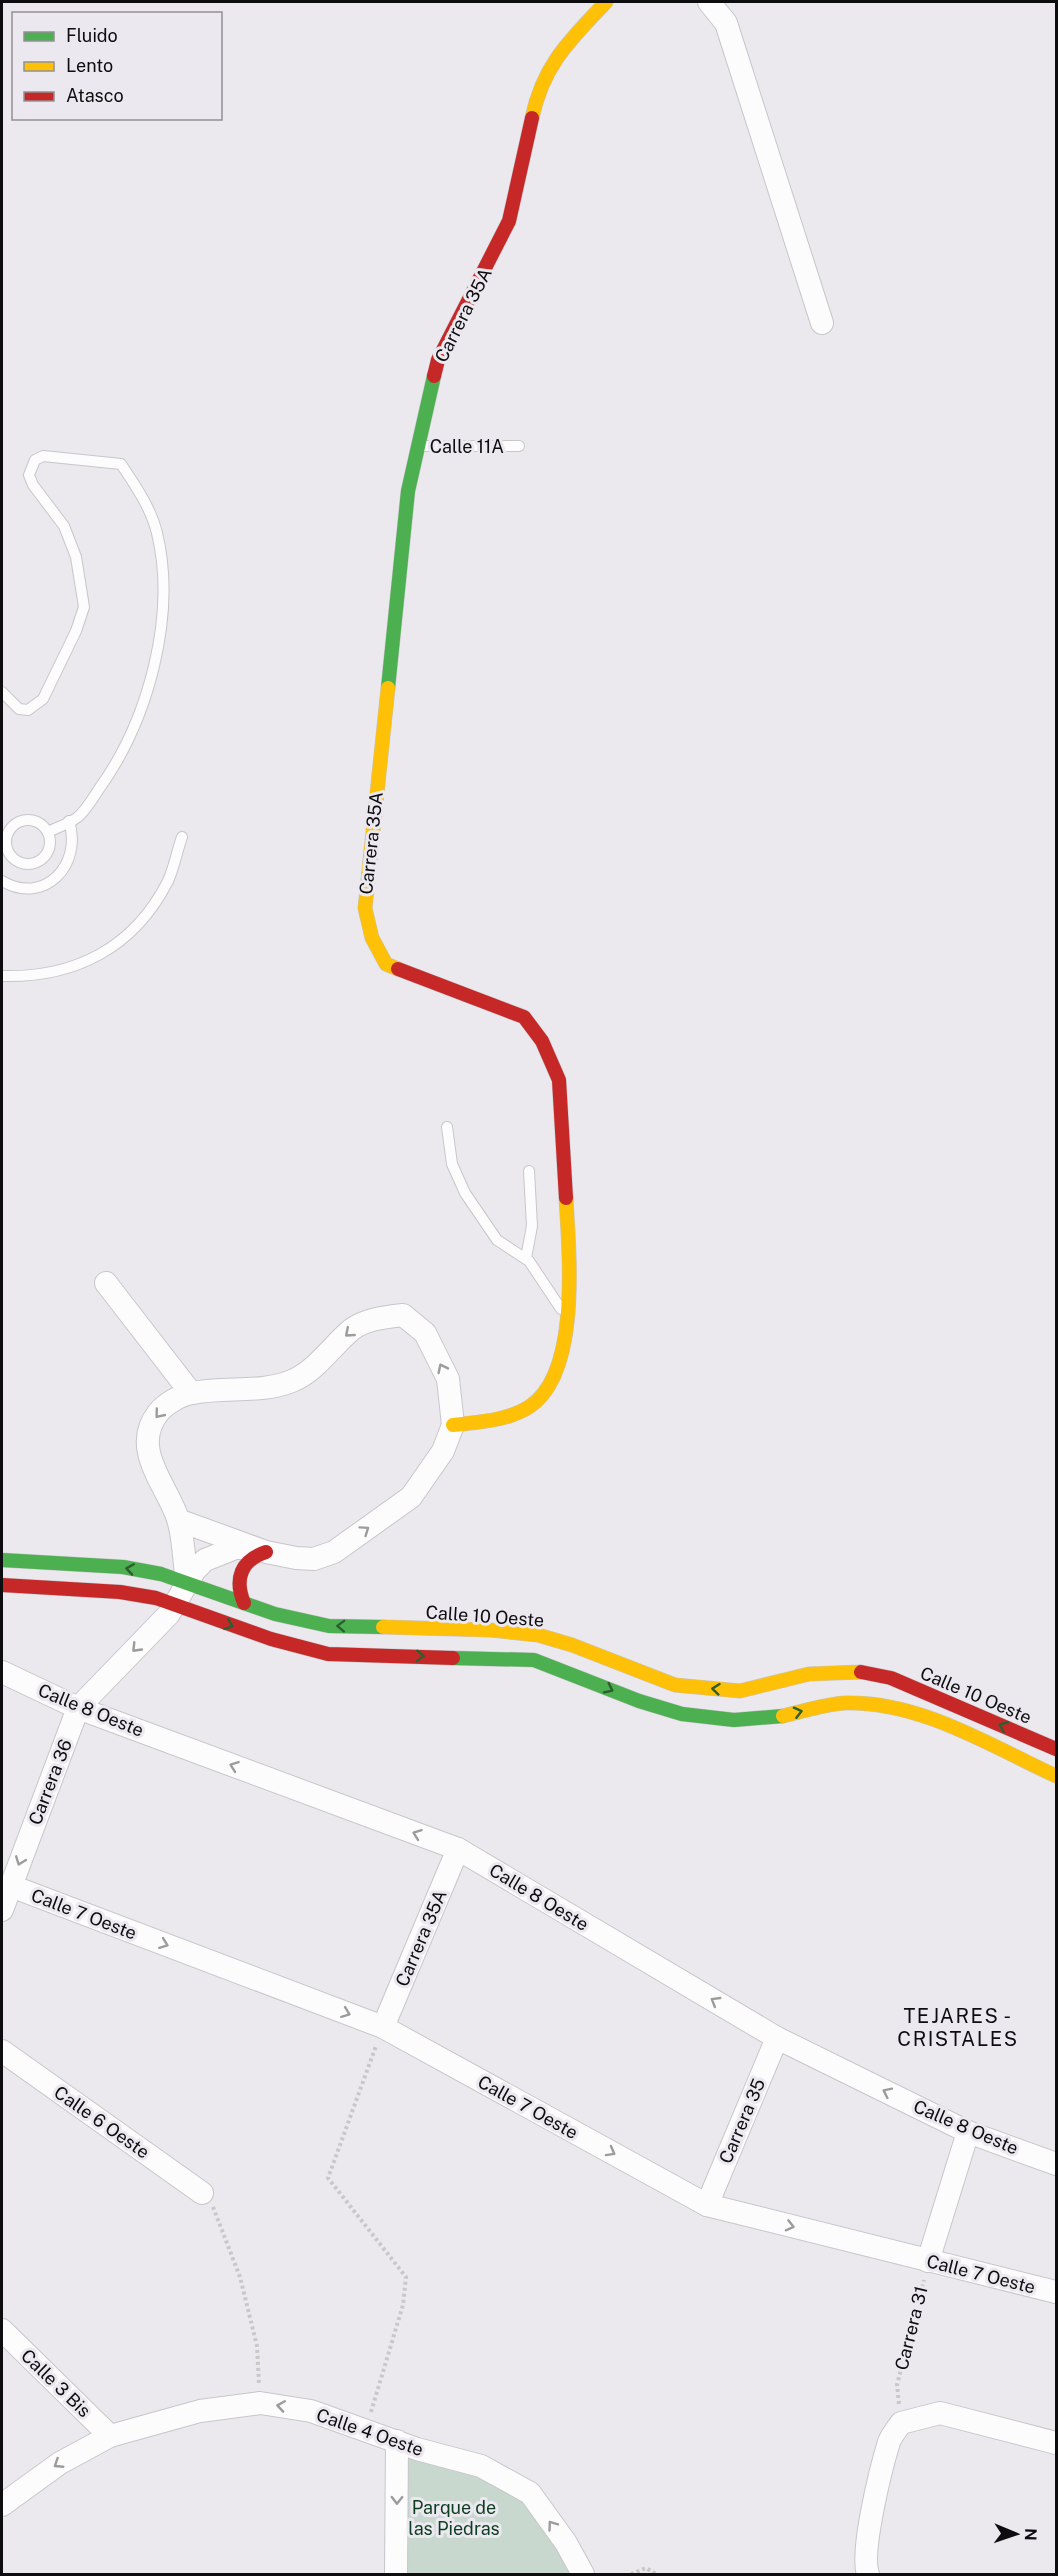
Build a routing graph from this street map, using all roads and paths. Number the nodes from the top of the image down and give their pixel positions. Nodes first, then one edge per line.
1 (606, 2) edge
2 (709, 2) edge
3 (822, 323) dead end
4 (416, 446) junction
5 (519, 446) dead end
6 (2, 692) edge
7 (69, 821) junction
8 (48, 832) junction
9 (3, 837) edge
10 (182, 837) dead end
11 (2, 881) edge
12 (2, 976) edge
13 (447, 1127) dead end
14 (529, 1171) dead end
15 (526, 1258) junction
16 (106, 1283) dead end
17 (568, 1320) junction
18 (191, 1393) junction
19 (453, 1425) junction
20 (178, 1520) junction
21 (266, 1552) junction
22 (2, 1560) edge
23 (187, 1582) junction
24 (4, 1587) edge
25 (244, 1603) junction
26 (174, 1604) junction
27 (2, 1672) edge
28 (78, 1708) junction
29 (1056, 1749) edge
30 (1056, 1776) edge
31 (458, 1849) junction
32 (11, 1886) junction
33 (2, 1910) edge
34 (383, 2027) junction
35 (777, 2038) junction
36 (2, 2051) edge
37 (968, 2132) junction
38 (1056, 2164) edge
39 (202, 2193) joint
40 (706, 2205) junction
41 (928, 2261) junction
42 (1056, 2292) edge
43 (2, 2330) edge
44 (260, 2403) junction
45 (901, 2423) junction
46 (365, 2430) junction
47 (110, 2436) junction
48 (397, 2441) junction
49 (1056, 2443) edge
50 (2, 2505) edge
51 (396, 2574) edge
52 (583, 2574) edge
53 (631, 2574) edge
54 (656, 2574) edge
55 (868, 2574) edge

1 - 4 main road, Carrera 35A
2 - 3 street
4 - 5 lane, Calle 11A
4 - 17 main road, Carrera 35A
6 - 7 lane
7 - 8 lane
7 - 11 lane
8 - 9 lane
8 - 9 lane
10 - 12 lane
13 - 15 lane
14 - 15 lane
15 - 17 lane
16 - 18 street
17 - 19 main road, Carrera 35A
19 -> 18 street
18 -> 20 street
21 -> 19 street
20 - 21 street
20 - 23 street
21 - 23 street, Carrera 36
21 - 25 main road
23 -> 22 main road, Calle 10 Oeste
23 - 25 main road, Calle 10 Oeste
23 - 26 street, Carrera 36
24 - 26 main road
29 -> 25 main road, Calle 10 Oeste
26 -> 28 street, Carrera 36
26 -> 30 main road
27 - 28 street, Calle 8 Oeste
31 -> 28 street, Calle 8 Oeste
28 -> 32 street, Carrera 36
31 - 34 street, Carrera 35A
35 -> 31 street, Calle 8 Oeste
32 - 33 street, Carrera 36
32 -> 34 street, Calle 7 Oeste
34 -> 40 street, Calle 7 Oeste
34 - 46 path
37 -> 35 street, Calle 8 Oeste
35 - 40 street, Carrera 35
36 - 39 street, Calle 6 Oeste
37 - 38 street, Calle 8 Oeste
37 - 41 street, Carrera 31
39 - 44 path
40 -> 41 street, Calle 7 Oeste
41 - 42 street, Calle 7 Oeste
41 - 45 path, Carrera 31
43 - 47 street, Calle 3 Bis
46 -> 44 street, Calle 4 Oeste
44 - 47 street, Calle 4 Oeste
45 - 49 street
45 - 55 street
46 - 48 street, Calle 4 Oeste
47 -> 50 street
48 -> 51 street
52 -> 48 street, Calle 4 Oeste
53 - 54 path

